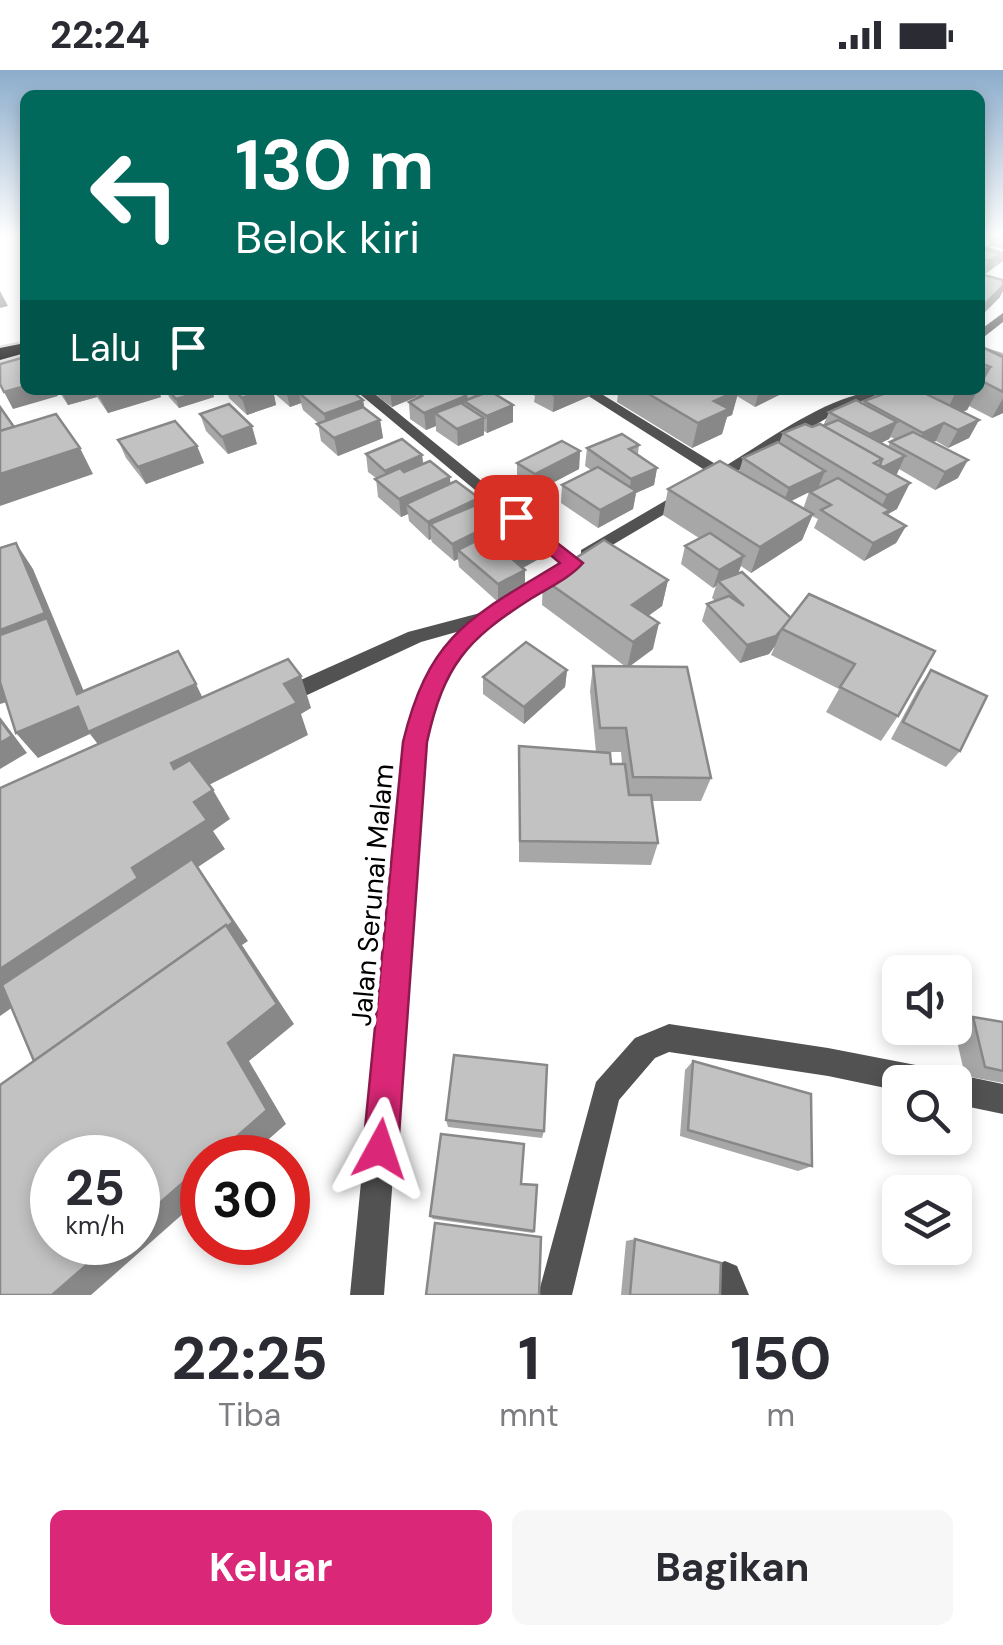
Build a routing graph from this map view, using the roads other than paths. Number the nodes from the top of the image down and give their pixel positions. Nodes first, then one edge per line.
1 (368, 395) edge
2 (594, 395) edge
3 (868, 395) edge
4 (721, 474) junction
5 (573, 563) junction
6 (486, 618) junction
7 (255, 709) edge
8 (882, 1073) edge
9 (972, 1093) edge
10 (1003, 1099) edge
11 (367, 1295) edge
12 (555, 1295) edge

1 - 5 street
2 - 4 street
3 - 4 street, Jalan Serunai Malam
4 - 5 street, Jalan Serunai Malam
5 - 6 street, Jalan Serunai Malam
6 - 7 street
6 - 11 street, Jalan Serunai Malam
8 - 12 street
9 - 10 street

